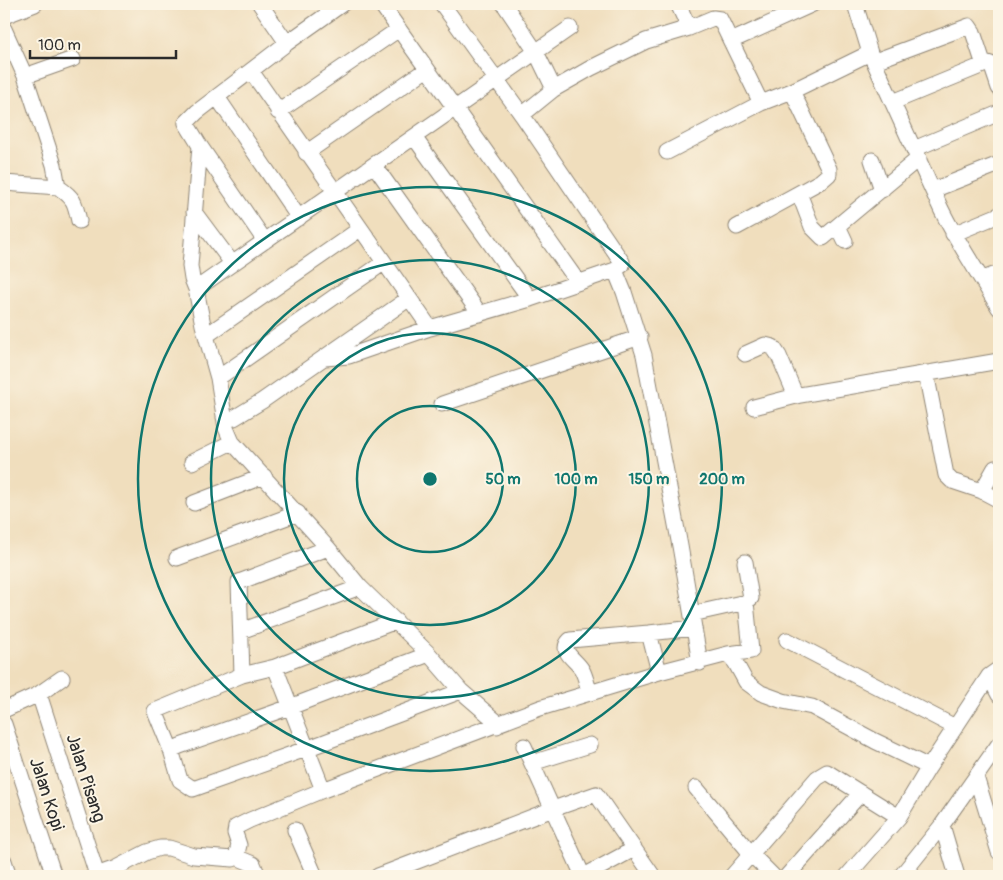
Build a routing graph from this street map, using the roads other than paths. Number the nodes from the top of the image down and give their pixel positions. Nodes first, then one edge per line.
1 (35, 4) edge
2 (260, 4) edge
3 (342, 4) edge
4 (381, 4) edge
5 (442, 4) edge
6 (678, 4) edge
7 (813, 4) edge
8 (855, 4) edge
9 (510, 6) edge
10 (325, 9) edge
11 (10, 11) edge
12 (570, 28) dead end
13 (689, 28) junction
14 (4, 29) edge
15 (399, 29) junction
16 (731, 41) junction
17 (288, 43) junction
18 (536, 52) junction
19 (873, 57) junction
20 (73, 59) dead end
21 (984, 65) junction
22 (426, 69) junction
23 (251, 71) junction
24 (25, 76) junction
25 (496, 80) junction
26 (999, 88) edge
27 (554, 89) junction
28 (792, 91) junction
29 (217, 97) junction
30 (893, 102) junction
31 (762, 103) junction
32 (454, 108) junction
33 (278, 112) junction
34 (999, 113) edge
35 (522, 115) junction
36 (414, 137) junction
37 (200, 146) junction
38 (667, 152) dead end
39 (306, 153) junction
40 (917, 154) junction
41 (872, 160) dead end
42 (999, 164) edge
43 (374, 165) junction
44 (4, 183) edge
45 (58, 187) junction
46 (882, 190) junction
47 (933, 190) junction
48 (335, 193) junction
49 (799, 193) junction
50 (194, 212) junction
51 (999, 215) edge
52 (299, 218) junction
53 (79, 221) dead end
54 (838, 226) junction
55 (738, 228) dead end
56 (360, 229) junction
57 (953, 234) junction
58 (265, 241) junction
59 (845, 242) dead end
60 (383, 263) junction
61 (232, 264) junction
62 (615, 270) junction
63 (999, 273) edge
64 (983, 279) junction
65 (578, 282) junction
66 (196, 289) junction
67 (408, 299) junction
68 (530, 299) junction
69 (999, 308) edge
70 (480, 314) junction
71 (430, 328) junction
72 (207, 335) junction
73 (640, 337) junction
74 (745, 354) dead end
75 (325, 358) junction
76 (999, 361) edge
77 (926, 374) junction
78 (218, 378) junction
79 (800, 395) junction
80 (442, 404) dead end
81 (754, 407) dead end
82 (224, 416) junction
83 (232, 442) junction
84 (192, 462) dead end
85 (995, 468) dead end
86 (264, 476) junction
87 (982, 491) junction
88 (999, 500) edge
89 (194, 503) dead end
90 (298, 513) junction
91 (328, 548) junction
92 (177, 558) dead end
93 (745, 562) dead end
94 (360, 587) junction
95 (746, 602) junction
96 (396, 621) junction
97 (693, 621) junction
98 (241, 631) junction
99 (649, 633) junction
100 (787, 640) dead end
101 (429, 654) junction
102 (728, 654) junction
103 (700, 663) junction
104 (274, 667) junction
105 (659, 672) junction
106 (994, 672) edge
107 (242, 675) junction
108 (62, 678) dead end
109 (461, 691) junction
110 (590, 693) junction
111 (39, 694) junction
112 (999, 695) edge
113 (290, 706) junction
114 (4, 710) edge
115 (4, 724) edge
116 (497, 726) junction
117 (955, 727) junction
118 (999, 744) edge
119 (590, 745) dead end
120 (524, 746) dead end
121 (306, 749) junction
122 (171, 750) junction
123 (532, 763) junction
124 (929, 767) junction
125 (976, 777) junction
126 (696, 788) dead end
127 (324, 790) junction
128 (861, 793) junction
129 (552, 809) junction
130 (899, 817) junction
131 (942, 825) junction
132 (295, 830) dead end
133 (634, 849) junction
134 (999, 852) edge
135 (752, 855) junction
136 (236, 857) junction
137 (4, 861) edge
138 (913, 870) edge
139 (117, 872) edge
140 (406, 872) edge
141 (95, 875) edge
142 (9, 876) edge
143 (54, 876) edge
144 (258, 876) edge
145 (315, 876) edge
146 (378, 876) edge
147 (584, 876) edge
148 (653, 876) edge
149 (732, 876) edge
150 (773, 876) edge
151 (787, 876) edge
152 (847, 876) edge
153 (901, 876) edge
154 (957, 876) edge

1 - 11 street
2 - 17 street
3 - 10 street
4 - 15 street
5 - 25 street
6 - 13 street
7 - 16 street
8 - 19 street
9 - 18 street
10 - 17 street
12 - 18 street
13 - 16 street
13 - 27 street
14 - 24 street
15 - 22 street
15 - 33 street
16 - 31 street
17 - 23 street
18 - 25 street
18 - 27 street
19 - 21 street
19 - 28 street
19 - 30 street
20 - 24 street
21 - 26 street
21 - 30 street
22 - 32 street
22 - 39 street
23 - 29 street
23 - 33 street
24 - 45 street
25 - 32 street
25 - 35 street
27 - 35 street
28 - 31 street
28 - 49 street
29 - 37 street
29 - 52 street
30 - 40 street
31 - 38 street
32 - 36 street
32 - 65 street
33 - 39 street
34 - 40 street
35 - 62 street
36 - 43 street
36 - 68 street
37 - 50 street
37 - 58 street
39 - 48 street
40 - 46 street
40 - 47 street
41 - 46 street
42 - 47 street
43 - 48 street
43 - 70 street
44 - 45 street
45 - 53 street
46 - 54 street
47 - 57 street
48 - 52 street
48 - 56 street
49 - 54 street
49 - 55 street
50 - 61 street
50 - 66 street
51 - 57 street
52 - 58 street
54 - 59 street
56 - 60 street
56 - 72 street
57 - 64 street
58 - 61 street
60 - 67 street
60 - 78 street
61 - 66 street
62 - 65 street
62 - 73 street
63 - 64 street
64 - 69 street
65 - 68 street
66 - 72 street
67 - 71 street
67 - 75 street
68 - 70 street
70 - 71 street
71 - 75 street
72 - 78 street
73 - 80 street
73 - 97 street
74 - 79 street
75 - 82 street
76 - 77 street
77 - 79 street
77 - 87 street
78 - 82 street
79 - 81 street
82 - 83 street
83 - 84 street
83 - 86 street
85 - 87 street
86 - 89 street
86 - 90 street
87 - 88 street
90 - 91 street
90 - 92 street
91 - 94 street
91 - 98 street
93 - 95 street
94 - 96 street
94 - 98 street
95 - 97 street
95 - 102 street
96 - 101 street
96 - 104 street
97 - 99 street
97 - 103 street
98 - 107 street
99 - 105 street
99 - 110 street
100 - 117 street
101 - 109 street
101 - 113 street
102 - 103 street
102 - 124 street
103 - 105 street
104 - 107 street
104 - 113 street
105 - 110 street
106 - 112 street
106 - 117 street
107 - 122 street
108 - 111 street
109 - 116 street
109 - 121 street
110 - 116 street
111 - 114 street
111 - 141 street, Jalan Pisang
113 - 121 street
113 - 122 street
115 - 143 street, Jalan Kopi
116 - 127 street
117 - 124 street
118 - 125 street
119 - 123 street
120 - 123 street
121 - 122 street
121 - 127 street
123 - 129 street
124 - 130 street
125 - 131 street
125 - 134 street
126 - 135 street
127 - 136 street
128 - 130 street
128 - 135 street
128 - 151 street
129 - 133 street
129 - 140 street
129 - 147 street
130 - 152 street
131 - 138 street
131 - 154 street
132 - 145 street
133 - 147 street
133 - 148 street
135 - 149 street
135 - 150 street
136 - 139 street
136 - 144 street
137 - 142 street
138 - 153 street
139 - 141 street
140 - 146 street

